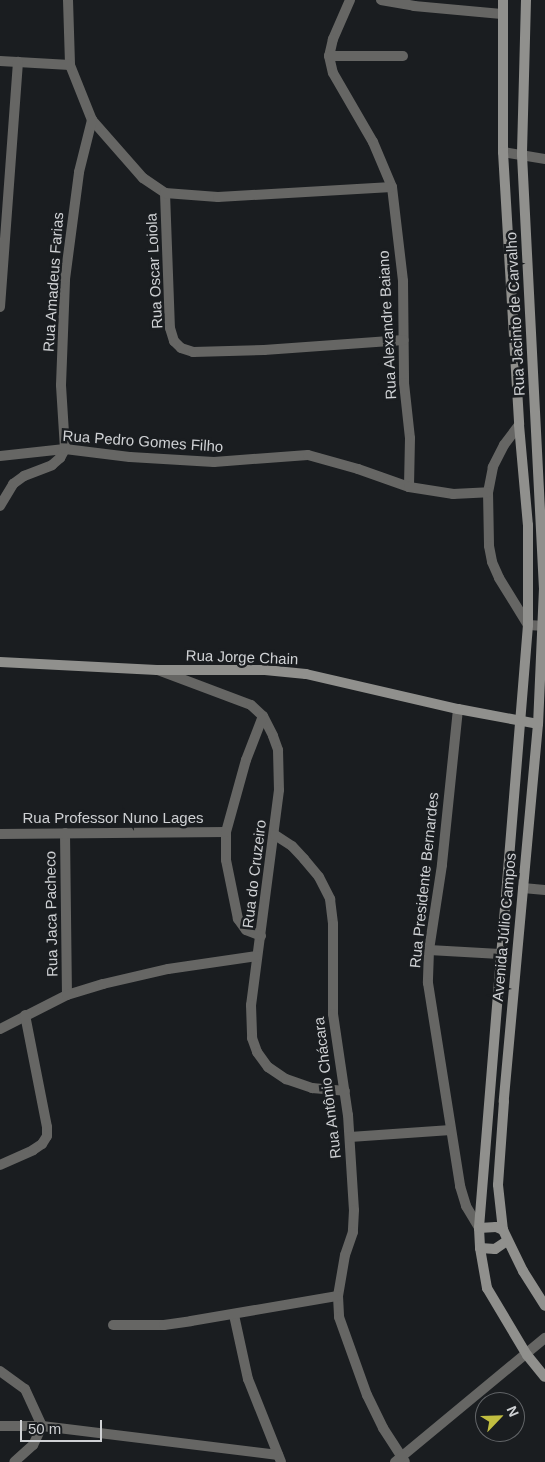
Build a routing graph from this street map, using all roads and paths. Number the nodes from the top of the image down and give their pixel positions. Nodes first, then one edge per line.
1 (68, 0) edge
2 (350, 0) edge
3 (381, 0) edge
4 (503, 0) edge
5 (526, 0) edge
6 (502, 14) junction
7 (329, 56) junction
8 (403, 56) dead end
9 (0, 61) edge
10 (18, 62) junction
11 (70, 64) junction
12 (92, 120) junction
13 (503, 152) junction
14 (522, 155) junction
15 (545, 159) edge
16 (392, 187) junction
17 (165, 193) junction
18 (3, 216) edge
19 (0, 307) edge
20 (529, 317) junction
21 (512, 318) junction
22 (404, 340) junction
23 (519, 424) junction
24 (65, 448) junction
25 (0, 456) edge
26 (409, 487) junction
27 (488, 492) junction
28 (0, 506) edge
29 (528, 525) junction
30 (542, 525) junction
31 (528, 625) junction
32 (544, 626) edge
33 (0, 662) edge
34 (158, 670) junction
35 (458, 709) junction
36 (263, 716) junction
37 (521, 721) junction
38 (538, 724) junction
39 (518, 760) junction
40 (535, 761) junction
41 (226, 832) junction
42 (65, 833) junction
43 (0, 834) edge
44 (275, 835) junction
45 (523, 888) junction
46 (545, 890) edge
47 (261, 936) junction
48 (429, 950) junction
49 (500, 954) junction
50 (257, 956) junction
51 (67, 994) junction
52 (25, 1015) junction
53 (0, 1030) edge
54 (346, 1091) junction
55 (451, 1130) junction
56 (350, 1137) junction
57 (0, 1165) edge
58 (479, 1228) junction
59 (503, 1230) junction
60 (507, 1242) junction
61 (480, 1248) junction
62 (338, 1296) junction
63 (545, 1306) edge
64 (234, 1315) junction
65 (113, 1325) dead end
66 (545, 1338) edge
67 (526, 1355) junction
68 (0, 1371) edge
69 (545, 1377) edge
70 (0, 1426) edge
71 (42, 1426) junction
72 (280, 1458) edge
73 (400, 1460) edge
74 (14, 1462) edge

1 - 11 street
2 - 7 street
3 - 6 street
4 - 6 street
5 - 14 street, Rua Jacinto de Carvalho
6 - 13 street
7 - 8 street
7 - 16 street, Rua Alexandre Baiano
9 - 10 street
10 - 11 street
10 - 18 street
11 - 12 street
12 - 17 street
12 - 24 street, Rua Amadeus Farias
13 - 14 street
13 - 21 street
14 - 15 street
14 - 20 street, Rua Jacinto de Carvalho
16 - 17 street, Rua Oscar Loiola
16 - 22 street, Rua Alexandre Baiano
17 - 22 street, Rua Oscar Loiola
18 - 19 street
20 - 21 street
20 - 30 street, Rua Jacinto de Carvalho
21 - 23 street
22 - 26 street, Rua Alexandre Baiano
23 - 27 street
23 - 29 street
24 - 25 street, Rua Pedro Gomes Filho
24 - 26 street, Rua Pedro Gomes Filho
24 - 28 street
26 - 27 street, Rua Pedro Gomes Filho
27 - 31 street
29 - 30 street
29 - 31 street
30 - 32 street, Rua Jacinto de Carvalho
31 - 32 street
31 - 37 street
32 - 38 street, Avenida Júlio Campos
33 - 34 street, Rua Jorge Chain
34 - 35 street, Rua Jorge Chain
34 - 36 street, Rua do Cruzeiro
35 - 37 street, Rua Jorge Chain
35 - 48 street, Rua Presidente Bernardes
36 - 41 street
36 - 44 street, Rua do Cruzeiro
37 - 38 street, Rua Jorge Chain
37 - 39 street
38 - 40 street, Avenida Júlio Campos
39 - 40 street
39 - 49 street
40 - 45 street, Avenida Júlio Campos
41 - 42 street, Rua Professor Nuno Lages
41 - 47 street
42 - 43 street, Rua Professor Nuno Lages
42 - 51 street, Rua Jaca Pacheco
44 - 47 street, Rua do Cruzeiro
44 - 54 street, Rua Antônio Chácara
45 - 46 street
45 - 59 street, Avenida Júlio Campos
47 - 50 street, Rua do Cruzeiro
48 - 49 street
48 - 55 street, Rua Presidente Bernardes
49 - 58 street
50 - 51 street
50 - 54 street, Rua do Cruzeiro
51 - 52 street
52 - 53 street
52 - 57 street
54 - 56 street, Rua Antônio Chácara
55 - 56 street
55 - 58 street, Rua Presidente Bernardes
56 - 62 street, Rua Antônio Chácara
58 - 59 street
58 - 61 street
59 - 60 street, Avenida Júlio Campos
60 - 61 street
60 - 63 street, Avenida Júlio Campos
61 - 67 street
62 - 64 street
62 - 73 street, Rua Antônio Chácara
64 - 65 street
64 - 72 street
66 - 67 street
67 - 69 street
67 - 73 street
68 - 71 street
70 - 71 street
71 - 72 street
71 - 74 street

